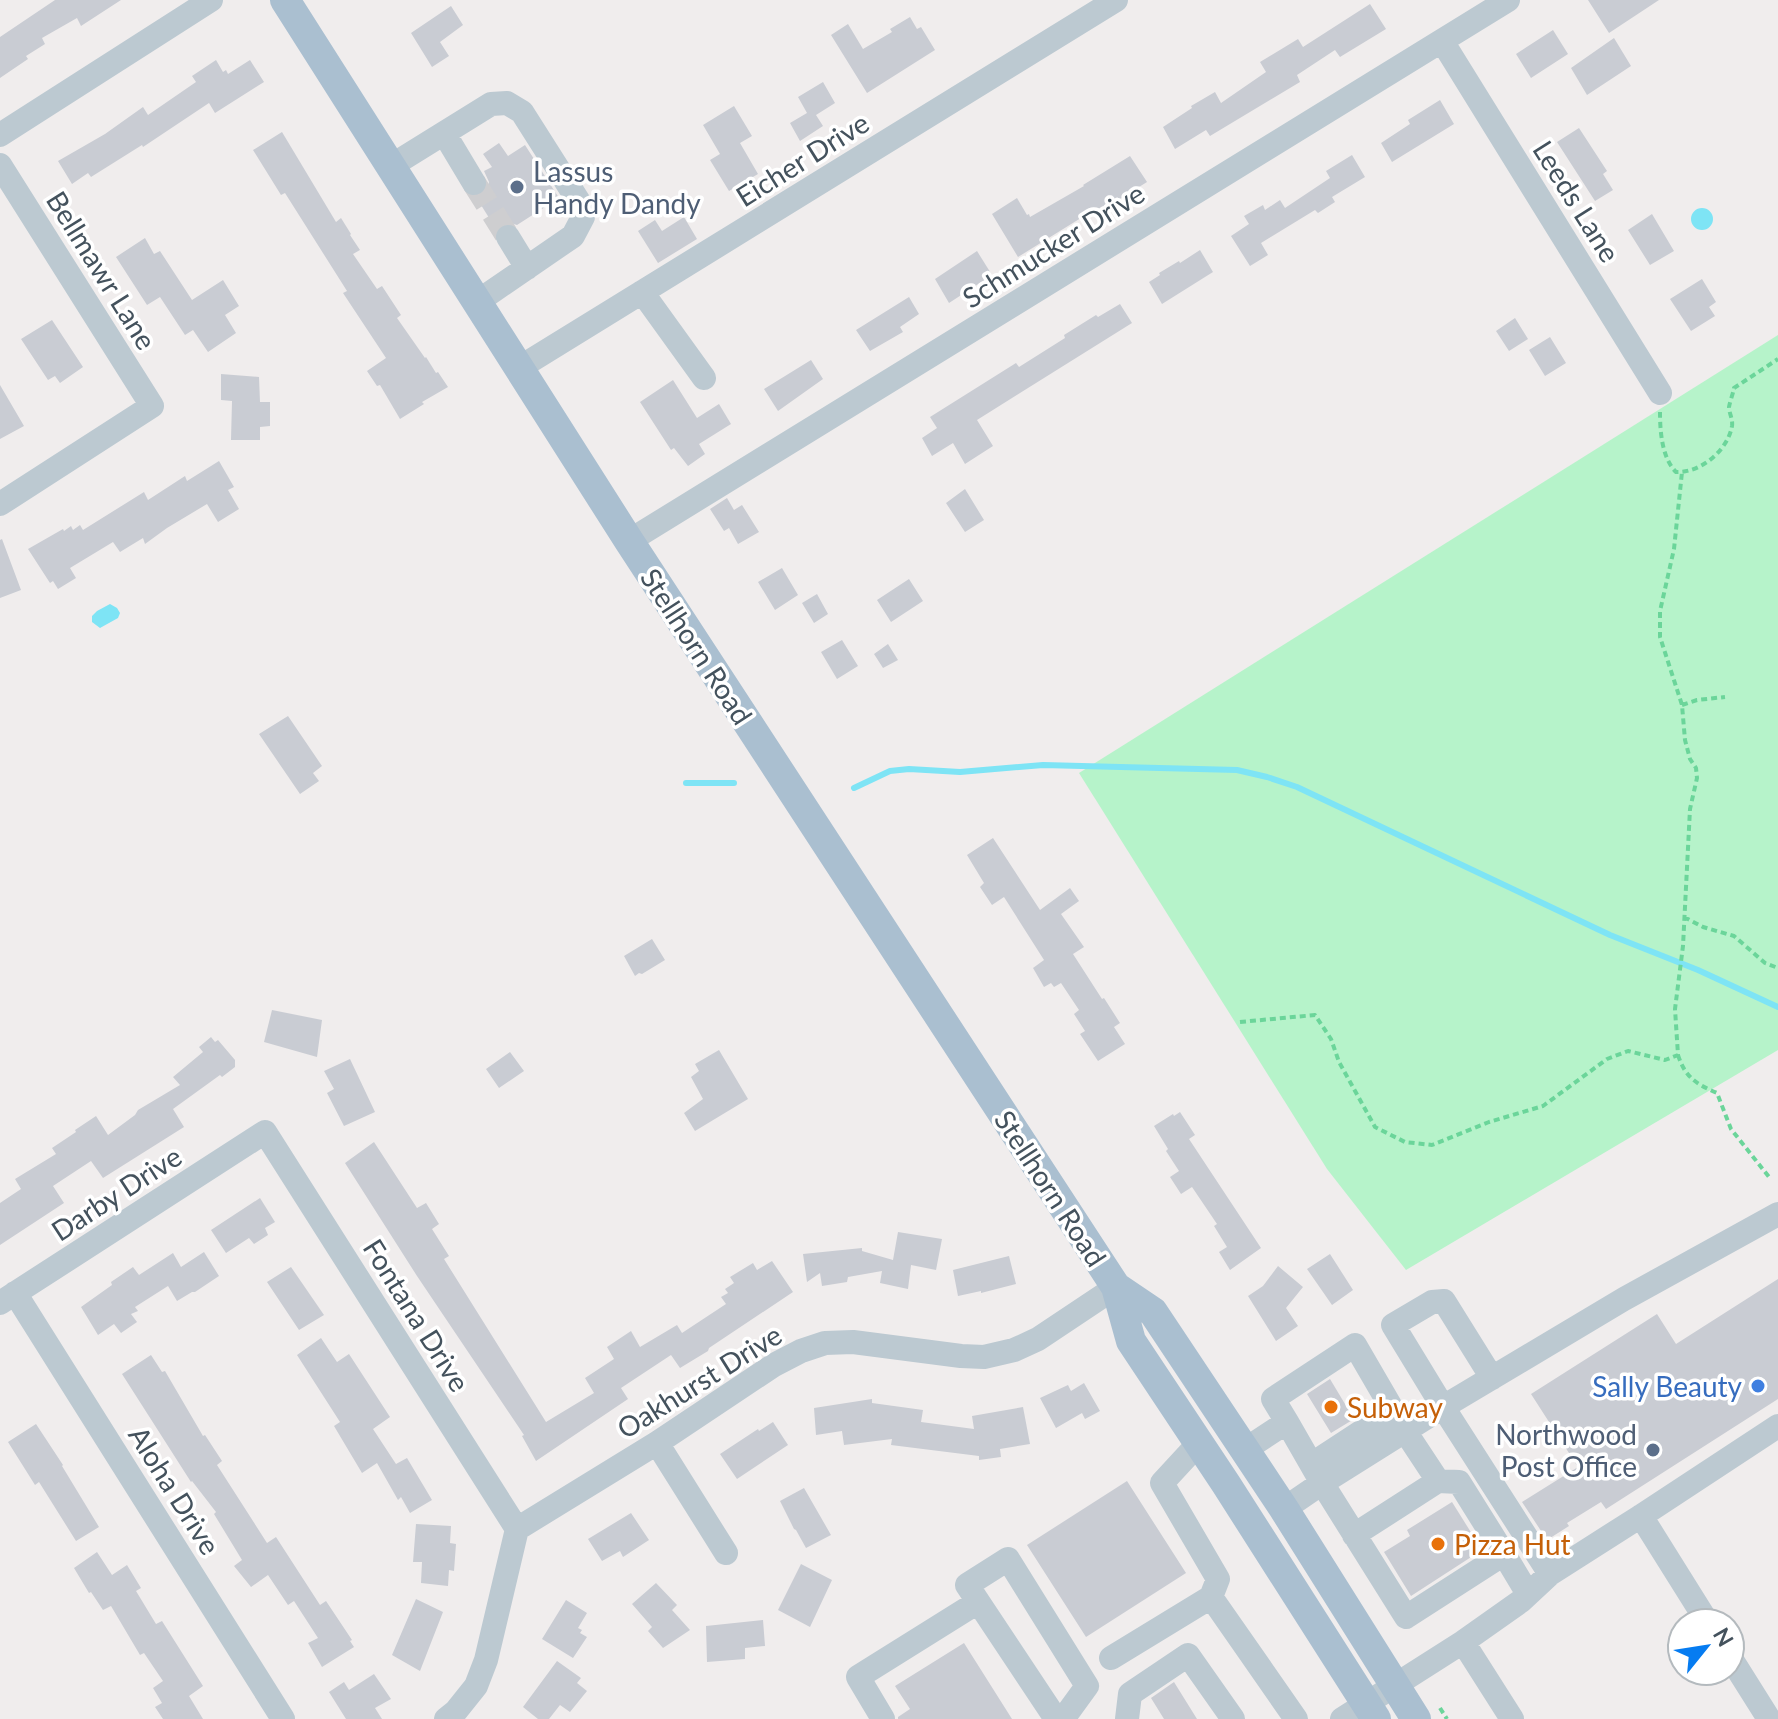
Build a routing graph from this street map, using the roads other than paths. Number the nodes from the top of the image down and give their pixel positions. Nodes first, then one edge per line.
1 (211, 0) edge
2 (285, 0) edge
3 (1116, 0) edge
4 (1508, 0) edge
5 (1442, 41) junction
6 (444, 133) junction
7 (0, 135) edge
8 (0, 165) edge
9 (391, 166) junction
10 (474, 183) tunnel mouth
11 (508, 237) tunnel mouth
12 (527, 268) junction
13 (642, 292) junction
14 (477, 302) junction
15 (519, 368) junction
16 (704, 378) dead end
17 (1660, 393) dead end
18 (0, 504) edge
19 (629, 541) junction
20 (265, 1132) joint
21 (1778, 1214) edge
22 (1116, 1287) junction
23 (8, 1298) edge
24 (1492, 1378) junction
25 (1443, 1407) junction
26 (1399, 1421) junction
27 (1287, 1422) junction
28 (1778, 1426) edge
29 (657, 1443) junction
30 (1198, 1444) junction
31 (1246, 1449) junction
32 (1317, 1474) junction
33 (1438, 1481) junction
34 (1284, 1509) junction
35 (1641, 1516) junction
36 (517, 1529) junction
37 (1354, 1535) junction
38 (726, 1553) dead end
39 (1504, 1554) junction
40 (1550, 1574) junction
41 (973, 1594) junction
42 (1528, 1594) junction
43 (1211, 1597) junction
44 (1698, 1607) edge
45 (1463, 1642) junction
46 (1111, 1658) dead end
47 (1746, 1682) edge
48 (1395, 1685) junction
49 (1361, 1714) edge
50 (283, 1719) edge
51 (446, 1719) edge
52 (883, 1719) edge
53 (1056, 1719) edge
54 (1063, 1719) edge
55 (1127, 1719) edge
56 (1233, 1719) edge
57 (1296, 1719) edge
58 (1416, 1719) edge
59 (1512, 1719) edge
60 (1769, 1719) edge

1 - 7 street
2 - 9 main road, Stellhorn Road
3 - 13 street, Eicher Drive
4 - 5 street, Schmucker Drive
5 - 17 street, Leeds Lane
5 - 19 street, Schmucker Drive
6 - 9 street
6 - 10 street
6 - 12 street
8 - 18 street, Bellmawr Lane
9 - 14 main road, Stellhorn Road
11 - 12 street
12 - 14 street
13 - 15 street, Eicher Drive
13 - 16 street
14 - 15 main road, Stellhorn Road
15 - 19 main road, Stellhorn Road
19 - 22 main road, Stellhorn Road
20 - 23 street, Darby Drive
20 - 36 street, Fontana Drive
21 - 24 street
22 - 29 street, Oakhurst Drive
22 - 30 main road, Stellhorn Road
22 - 31 main road, Stellhorn Road
23 - 50 street, Aloha Drive
24 - 25 street
24 - 25 street
25 - 26 street
25 - 40 street
26 - 27 street
26 - 32 street
26 - 33 street
27 - 31 street
27 - 32 street
28 - 35 street
29 - 36 street, Oakhurst Drive
29 - 38 street
30 - 43 street
30 - 49 main road, Stellhorn Road
31 - 34 main road, Stellhorn Road
32 - 34 street
32 - 37 street
33 - 37 street
33 - 39 street
34 - 48 main road, Stellhorn Road
35 - 40 street
35 - 44 street
36 - 51 street
37 - 39 street
39 - 42 street
40 - 42 street
41 - 52 street
41 - 53 street
41 - 54 street
42 - 45 street
43 - 46 street
43 - 57 street
45 - 48 street
45 - 59 street
47 - 60 street
48 - 49 street
48 - 58 main road, Stellhorn Road
55 - 56 street

